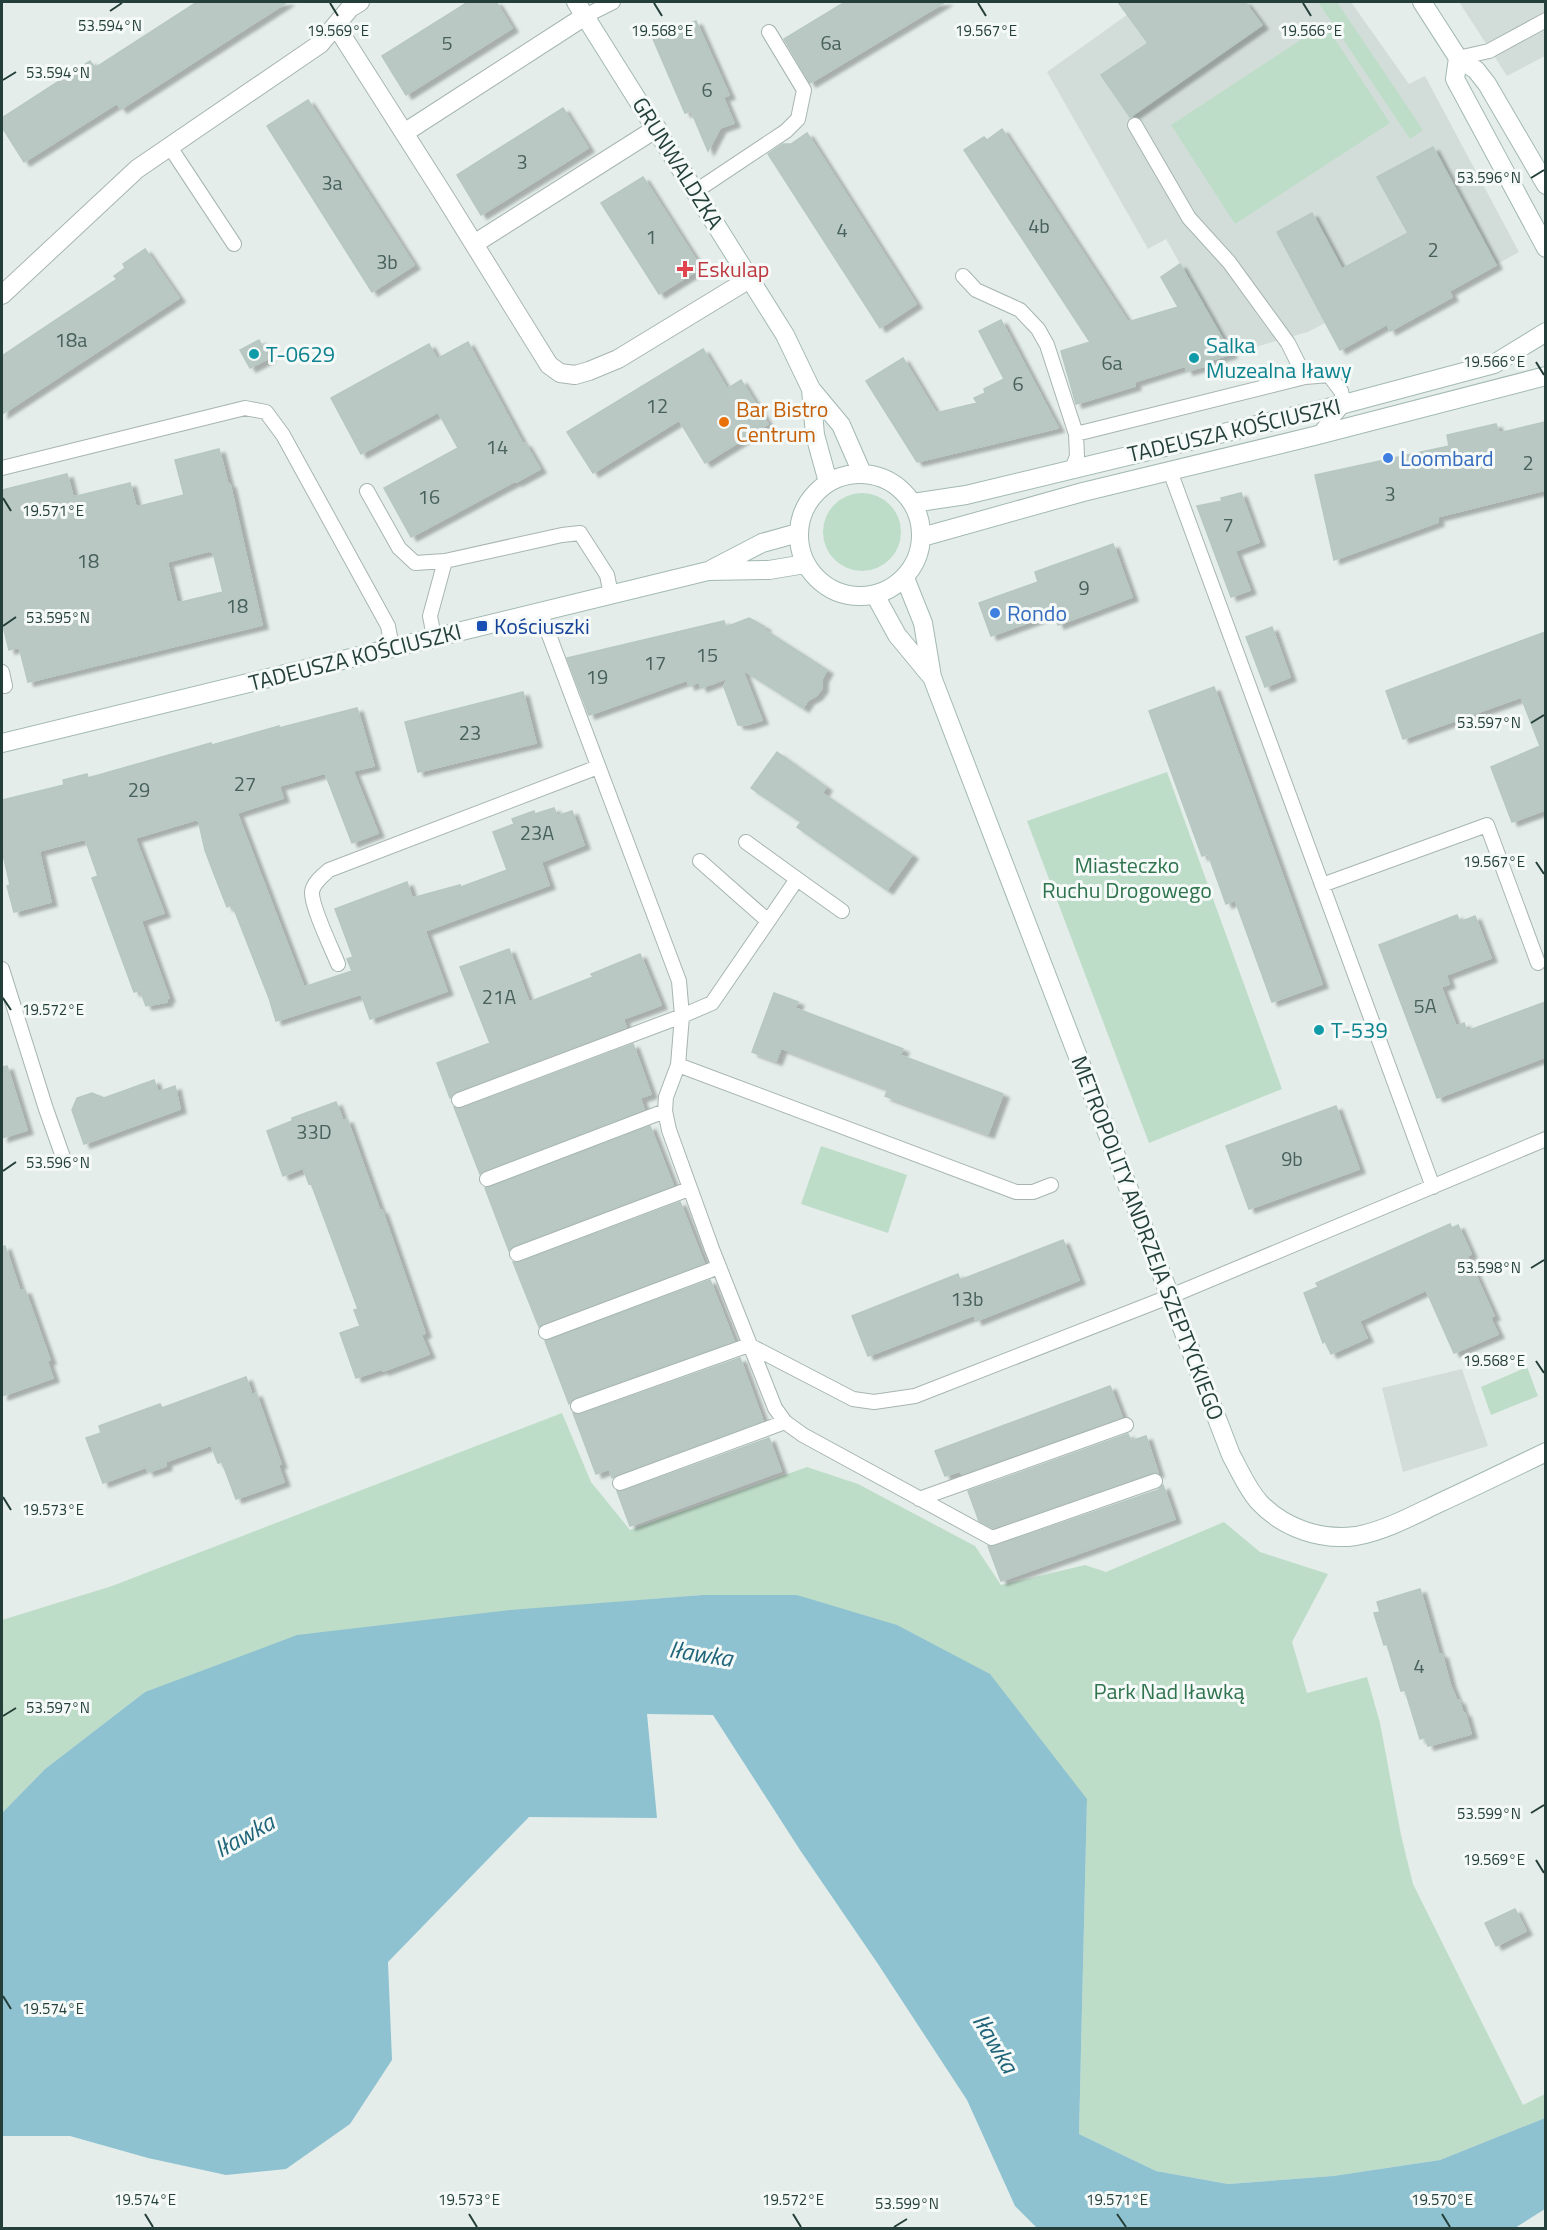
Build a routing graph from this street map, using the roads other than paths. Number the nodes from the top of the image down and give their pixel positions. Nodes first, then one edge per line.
1 (360, 2) edge
2 (613, 2) edge
3 (1422, 2) edge
4 (581, 9) edge
5 (1545, 20) edge
6 (336, 26) junction
7 (768, 32) dead end
8 (1458, 58) junction
9 (1135, 125) dead end
10 (657, 128) junction
11 (404, 133) junction
12 (170, 147) junction
13 (1545, 185) edge
14 (696, 192) junction
15 (234, 244) dead end
16 (474, 244) junction
17 (1545, 248) edge
18 (963, 276) dead end
19 (751, 278) junction
20 (2, 295) edge
21 (1545, 332) edge
22 (1545, 376) edge
23 (1305, 377) junction
24 (811, 389) junction
25 (1344, 404) junction
26 (1076, 434) junction
27 (1318, 435) junction
28 (2, 468) edge
29 (1072, 469) junction
30 (1170, 471) junction
31 (862, 473) junction
32 (828, 483) junction
33 (368, 491) dead end
34 (913, 503) junction
35 (798, 533) junction
36 (922, 537) junction
37 (445, 561) junction
38 (805, 564) junction
39 (708, 571) junction
40 (905, 578) junction
41 (611, 594) junction
42 (875, 595) junction
43 (540, 611) junction
44 (434, 637) junction
45 (392, 647) junction
46 (2, 672) edge
47 (932, 677) junction
48 (5, 686) dead end
49 (2, 743) edge
50 (598, 767) junction
51 (746, 842) dead end
52 (700, 861) dead end
53 (797, 879) junction
54 (1322, 885) junction
55 (842, 911) dead end
56 (768, 921) junction
57 (1538, 963) dead end
58 (338, 964) dead end
59 (2, 969) edge
60 (6, 1000) edge
61 (682, 1016) junction
62 (678, 1065) junction
63 (459, 1100) dead end
64 (665, 1111) junction
65 (1545, 1139) edge
66 (63, 1157) dead end
67 (487, 1179) dead end
68 (1051, 1185) dead end
69 (1433, 1187) junction
70 (689, 1189) junction
71 (516, 1254) dead end
72 (719, 1267) junction
73 (1171, 1296) junction
74 (546, 1332) dead end
75 (749, 1345) junction
76 (578, 1406) dead end
77 (785, 1422) junction
78 (1126, 1425) dead end
79 (1545, 1452) edge
80 (1155, 1481) dead end
81 (620, 1483) dead end
82 (919, 1499) junction

1 - 6 street
2 - 4 lane
3 - 8 street
4 - 10 street, GRUNWALDZKA
4 - 11 street
5 - 8 lane
6 - 11 street
6 - 12 street
7 - 14 lane
8 - 13 street
8 - 17 street
9 - 23 lane
10 - 14 street, GRUNWALDZKA
10 - 16 street
11 - 16 street
12 - 15 lane
12 - 20 street
14 - 19 street, GRUNWALDZKA
16 - 19 street
18 - 26 lane
19 - 24 street, GRUNWALDZKA
21 - 25 street, TADEUSZA KOŚCIUSZKI
22 - 27 street, TADEUSZA KOŚCIUSZKI
23 - 25 lane
23 - 26 lane
24 - 31 street, GRUNWALDZKA
24 - 32 street, GRUNWALDZKA
25 - 27 lane
25 - 29 street, TADEUSZA KOŚCIUSZKI
26 - 29 lane
27 - 30 street, TADEUSZA KOŚCIUSZKI
28 - 45 lane
29 - 34 street, TADEUSZA KOŚCIUSZKI
30 - 36 street, TADEUSZA KOŚCIUSZKI
30 - 54 lane
31 - 32 street
31 - 34 street
32 - 35 street
33 - 37 lane
34 - 36 street
35 - 38 street
35 - 39 street, TADEUSZA KOŚCIUSZKI
36 - 40 street
37 - 41 lane
37 - 44 lane
38 - 39 street, TADEUSZA KOŚCIUSZKI
38 - 42 street
39 - 41 street, TADEUSZA KOŚCIUSZKI
40 - 42 street
40 - 47 street, METROPOLITY ANDRZEJA SZEPTYCKIEGO
41 - 43 street, TADEUSZA KOŚCIUSZKI
42 - 47 street, METROPOLITY ANDRZEJA SZEPTYCKIEGO
43 - 44 street, TADEUSZA KOŚCIUSZKI
43 - 50 lane
44 - 45 street, TADEUSZA KOŚCIUSZKI
45 - 49 street, TADEUSZA KOŚCIUSZKI
46 - 48 lane
47 - 73 street, METROPOLITY ANDRZEJA SZEPTYCKIEGO
50 - 58 lane
50 - 61 lane
51 - 53 lane
52 - 56 lane
53 - 55 lane
53 - 56 lane
54 - 57 lane
54 - 69 lane
56 - 61 lane
59 - 60 lane
60 - 66 lane
61 - 62 lane
61 - 63 lane
62 - 64 lane
62 - 68 lane
64 - 67 lane
64 - 70 lane
65 - 69 lane
69 - 73 lane
70 - 71 lane
70 - 72 lane
72 - 74 lane
72 - 75 lane
73 - 75 lane
73 - 79 street, METROPOLITY ANDRZEJA SZEPTYCKIEGO
75 - 76 lane
75 - 77 lane
77 - 81 lane
77 - 82 lane
78 - 82 lane
80 - 82 lane

